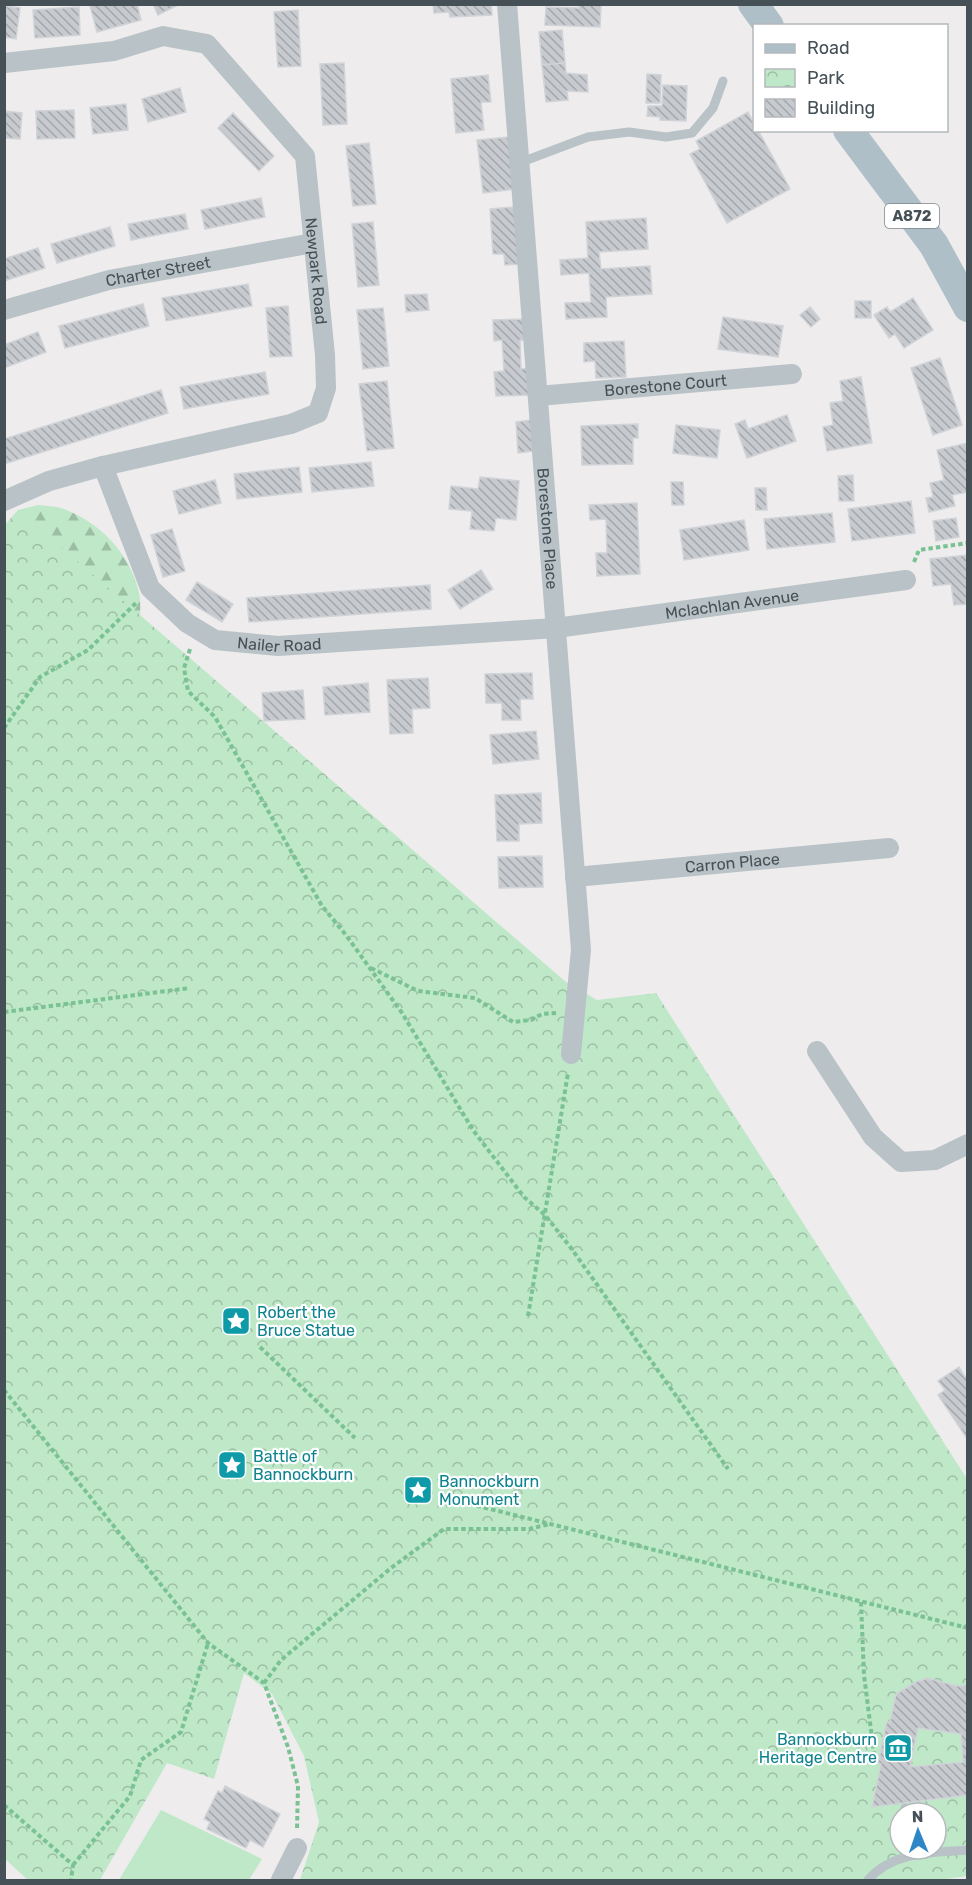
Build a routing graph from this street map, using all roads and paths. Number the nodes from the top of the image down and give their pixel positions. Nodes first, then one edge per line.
1 (507, 4) edge
2 (753, 4) edge
3 (768, 24) edge
4 (4, 63) edge
5 (723, 81) dead end
6 (849, 132) edge
7 (519, 163) junction
8 (313, 243) junction
9 (968, 307) edge
10 (4, 310) edge
11 (792, 374) dead end
12 (538, 396) junction
13 (103, 466) junction
14 (4, 501) edge
15 (968, 543) edge
16 (906, 580) joint
17 (150, 588) junction
18 (197, 628) junction
19 (556, 628) junction
20 (4, 728) edge
21 (889, 848) dead end
22 (575, 877) junction
23 (370, 967) junction
24 (190, 988) dead end
25 (4, 1012) edge
26 (575, 1015) junction
27 (817, 1051) dead end
28 (572, 1054) joint
29 (968, 1144) edge
30 (545, 1215) junction
31 (528, 1316) dead end
32 (261, 1347) dead end
33 (4, 1390) edge
34 (355, 1438) dead end
35 (728, 1469) dead end
36 (462, 1502) dead end
37 (552, 1523) junction
38 (861, 1602) junction
39 (968, 1628) edge
40 (208, 1643) junction
41 (264, 1683) junction
42 (874, 1754) dead end
43 (4, 1804) edge
44 (297, 1848) joint
45 (968, 1850) edge
46 (948, 1851) edge
47 (892, 1861) edge
48 (73, 1865) junction
49 (70, 1881) edge
50 (281, 1881) edge
51 (868, 1881) edge

1 - 7 street, Borestone Place
2 - 3 main road
4 - 8 street, Newpark Road
5 - 7 lane
6 - 9 main road, A872
7 - 12 street, Borestone Place
8 - 10 street, Charter Street
8 - 13 street, Newpark Road
11 - 12 street, Borestone Court
12 - 19 street, Borestone Place
13 - 14 street, Newpark Road
13 - 17 street, Nailer Road
15 - 16 path
16 - 19 street, Mclachlan Avenue
17 - 18 street, Nailer Road
17 - 20 path
18 - 19 street, Nailer Road
18 - 23 path
19 - 22 street, Borestone Place
21 - 22 street, Carron Place
22 - 26 street, Borestone Place
23 - 26 path
23 - 30 path
24 - 25 path
26 - 28 street, Borestone Place
27 - 29 street
28 - 30 path
30 - 31 path
30 - 35 path
32 - 34 path
33 - 40 path
36 - 37 path
37 - 38 path
37 - 41 path
38 - 39 path
38 - 42 path
40 - 41 path
40 - 48 path
41 - 44 path
43 - 48 path
44 - 50 street
45 - 46 lane
47 - 51 lane
48 - 49 path

